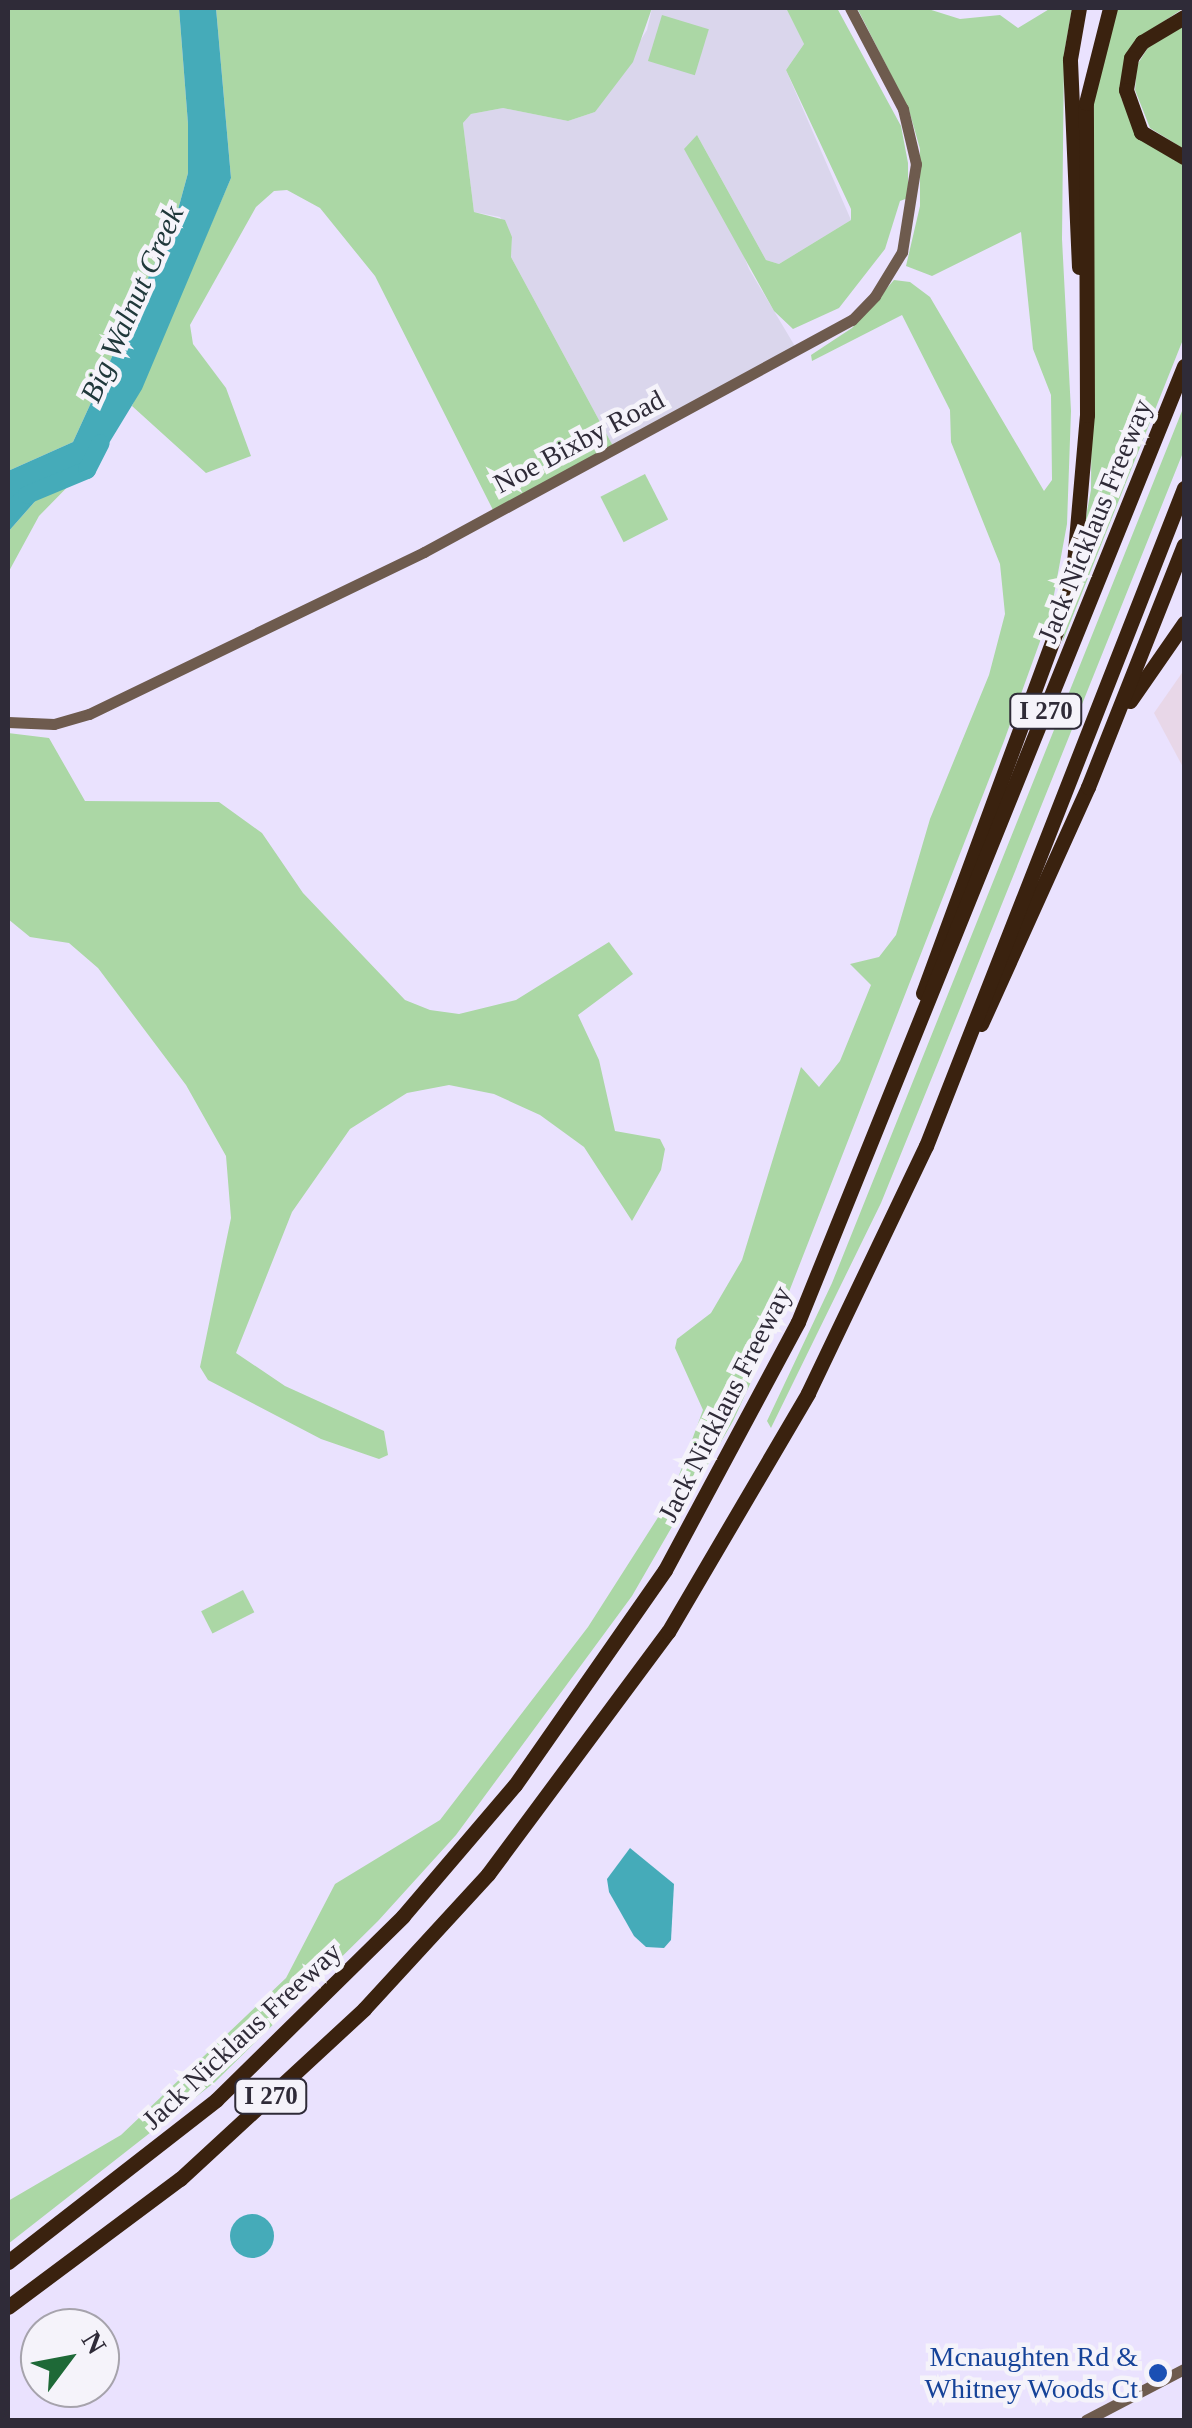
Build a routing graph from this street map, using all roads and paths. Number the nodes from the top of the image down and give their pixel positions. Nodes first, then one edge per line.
1 (850, 8) edge
2 (1080, 8) edge
3 (1110, 8) edge
4 (1184, 18) edge
5 (1184, 157) edge
6 (1086, 306) junction
7 (1184, 366) edge
8 (1184, 488) edge
9 (1184, 545) edge
10 (1184, 623) edge
11 (8, 722) edge
12 (1114, 725) junction
13 (906, 1055) junction
14 (926, 1146) junction
15 (8, 2262) edge
16 (30, 2291) junction
17 (8, 2307) edge
18 (8, 2316) edge
19 (1184, 2369) edge
20 (1086, 2420) edge

1 - 11 street, Noe Bixby Road
2 - 6 highway
3 - 6 highway
4 - 5 highway
6 - 13 highway
7 - 13 highway, Jack Nicklaus Freeway / I 270
8 - 14 highway, I 270
9 - 12 highway
10 - 12 highway
12 - 14 highway
13 - 15 highway, Jack Nicklaus Freeway / I 270
14 - 16 highway, I 270
16 - 17 highway, I 270
16 - 18 highway
19 - 20 street

